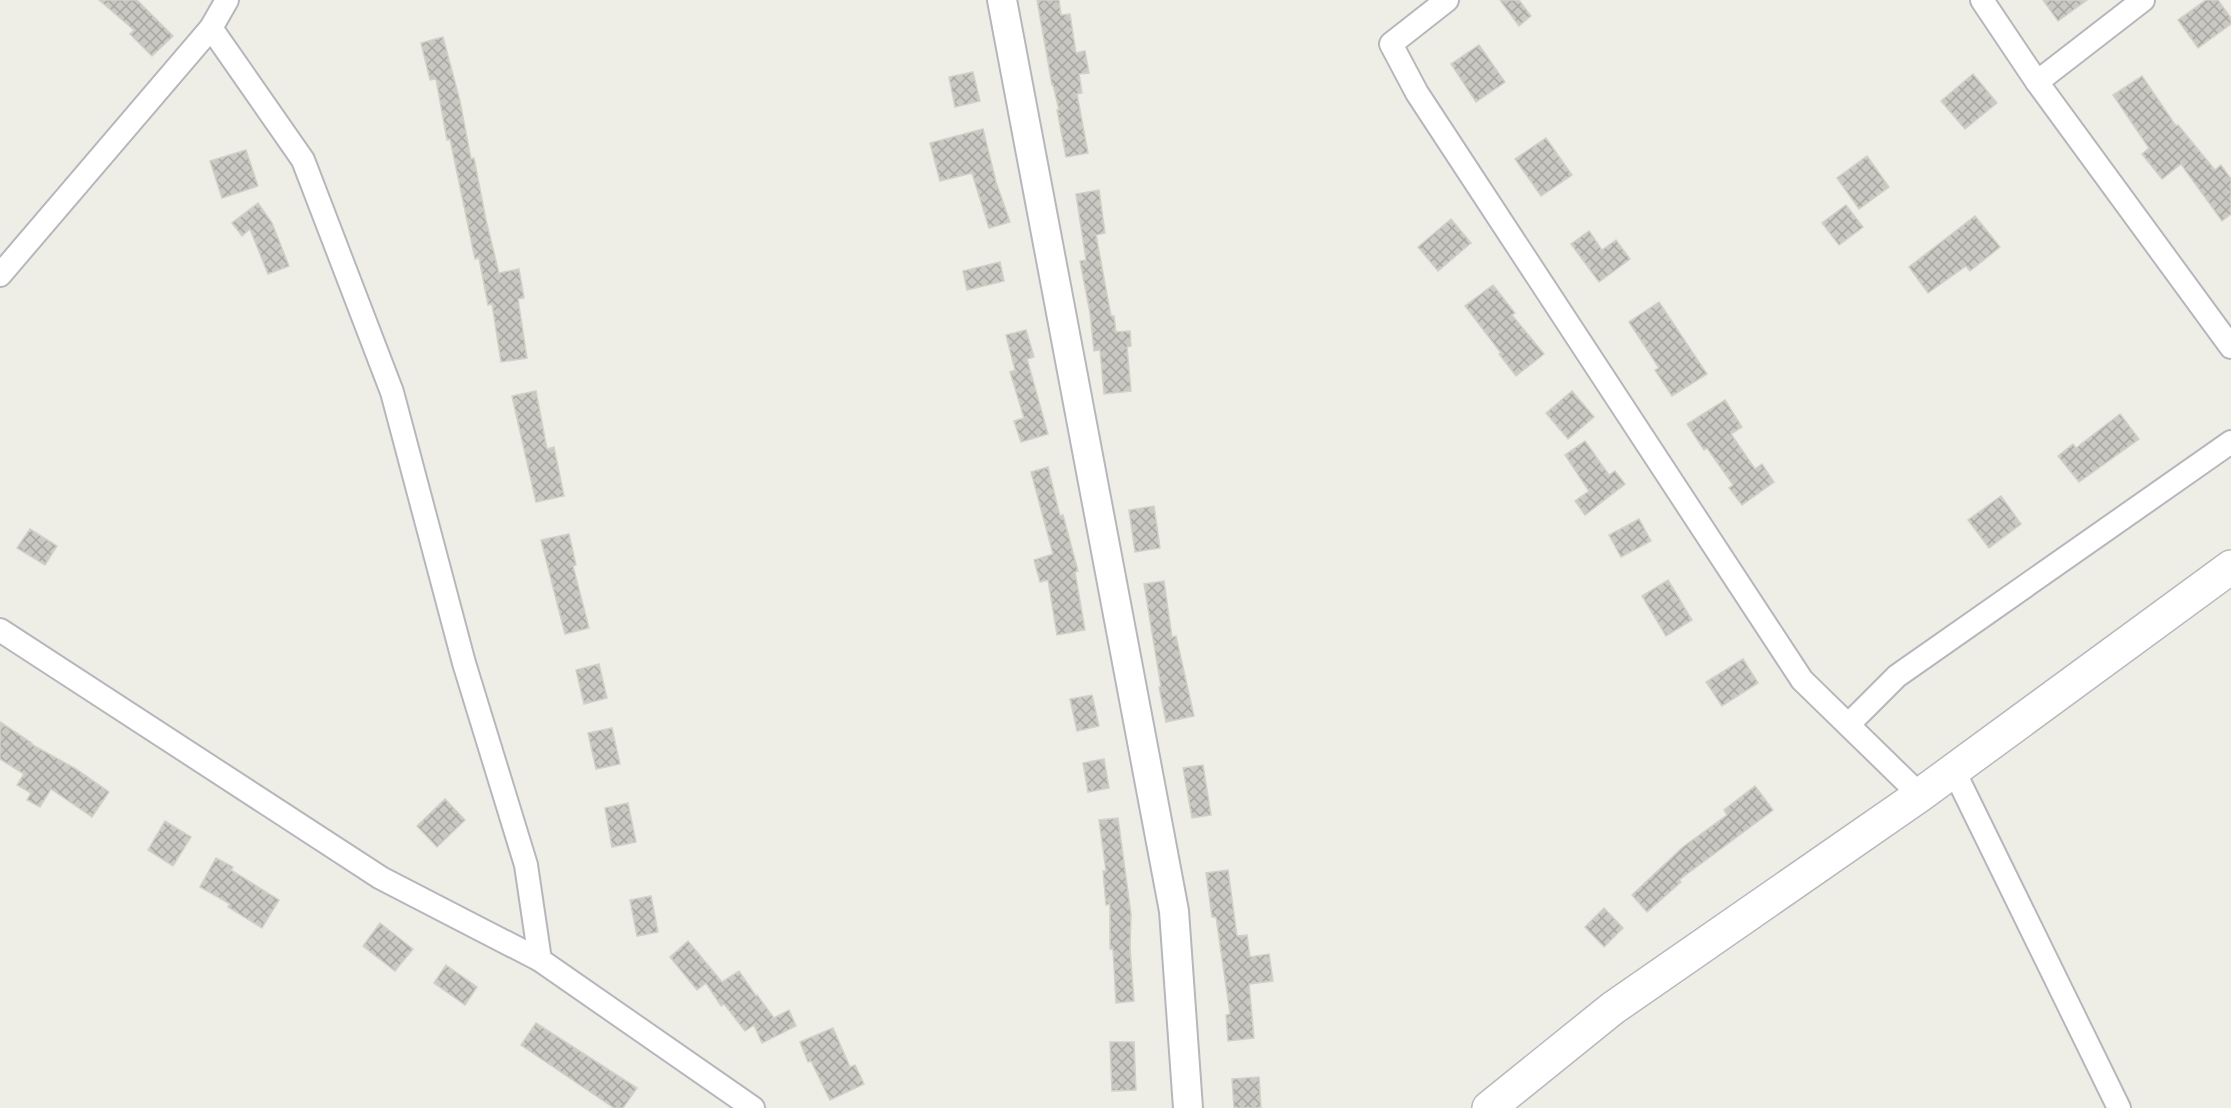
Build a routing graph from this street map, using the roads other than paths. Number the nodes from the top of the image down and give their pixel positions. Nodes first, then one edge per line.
1 (227, 0) edge
2 (1002, 0) edge
3 (1447, 0) edge
4 (1982, 0) edge
5 (2144, 0) edge
6 (212, 28) junction
7 (2037, 82) junction
8 (0, 275) edge
9 (2231, 347) edge
10 (2231, 442) edge
11 (2231, 567) edge
12 (0, 630) edge
13 (1849, 724) junction
14 (1954, 771) junction
15 (1920, 795) junction
16 (540, 960) junction
17 (753, 1108) edge
18 (1188, 1108) edge
19 (1489, 1108) edge
20 (2119, 1108) edge

1 - 6 street
2 - 18 street
3 - 13 street
4 - 7 street
5 - 7 street
6 - 8 street
6 - 16 street
7 - 9 street
10 - 13 street
11 - 14 main road
12 - 16 street
13 - 15 street
14 - 15 main road
14 - 20 street
15 - 19 main road
16 - 17 street

